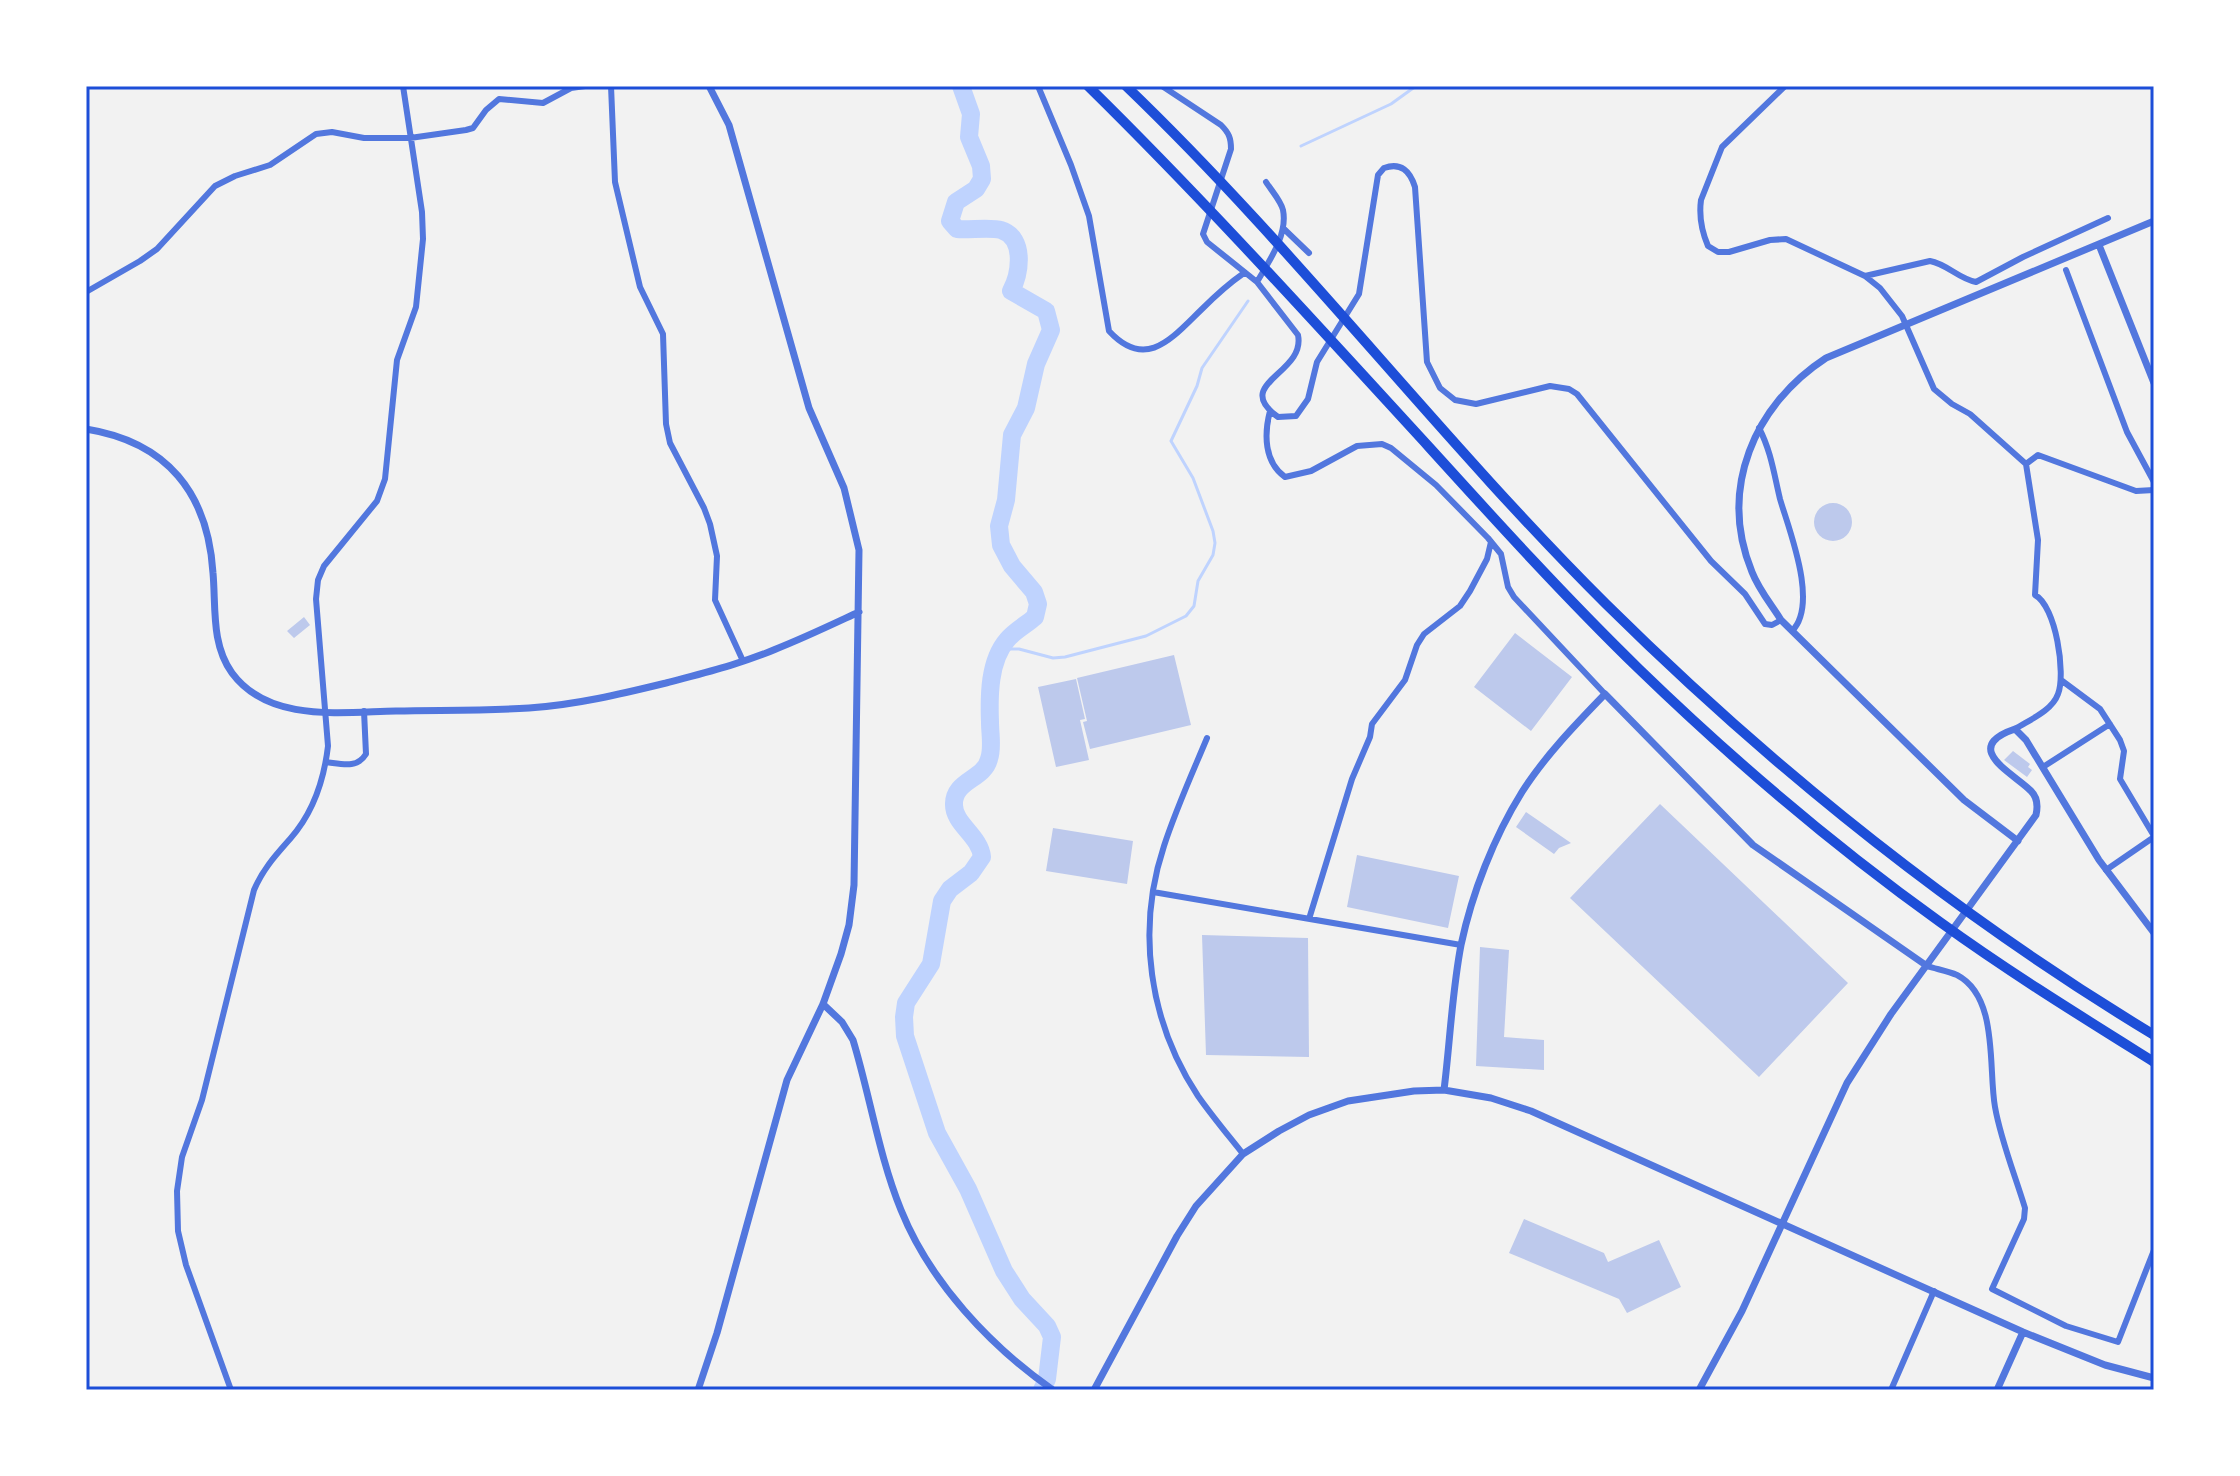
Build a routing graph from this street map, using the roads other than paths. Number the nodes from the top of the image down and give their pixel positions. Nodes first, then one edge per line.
1 (403, 86) edge
2 (585, 86) edge
3 (611, 86) edge
4 (709, 86) edge
5 (1038, 86) edge
6 (1088, 86) edge
7 (1126, 86) edge
8 (1162, 86) edge
9 (1785, 86) edge
10 (410, 138) junction
11 (1266, 182) dead end
12 (2108, 218) dead end
13 (2154, 221) edge
14 (1283, 228) junction
15 (2099, 245) junction
16 (1309, 253) dead end
17 (2066, 270) dead end
18 (1244, 273) junction
19 (1865, 276) junction
20 (2069, 280) junction
21 (1257, 282) junction
22 (1976, 282) junction
23 (2058, 285) dead end
24 (86, 292) edge
25 (1980, 292) junction
26 (1906, 323) junction
27 (1331, 340) junction
28 (2154, 383) edge
29 (1270, 411) junction
30 (1759, 428) junction
31 (86, 429) edge
32 (2026, 464) junction
33 (2154, 482) edge
34 (2154, 490) edge
35 (1491, 542) junction
36 (859, 612) junction
37 (1781, 620) junction
38 (1792, 631) junction
39 (743, 661) junction
40 (2061, 680) junction
41 (1605, 694) junction
42 (364, 711) junction
43 (2110, 724) junction
44 (2015, 729) junction
45 (1207, 738) dead end
46 (326, 762) junction
47 (2043, 767) junction
48 (2154, 837) edge
49 (2018, 841) junction
50 (2106, 870) junction
51 (1153, 892) junction
52 (1309, 919) junction
53 (2154, 933) edge
54 (1461, 945) junction
55 (1927, 966) junction
56 (823, 1004) junction
57 (2154, 1035) edge
58 (2154, 1062) edge
59 (1444, 1090) junction
60 (1243, 1154) junction
61 (1782, 1223) junction
62 (2154, 1250) edge
63 (1934, 1291) junction
64 (2023, 1332) junction
65 (2154, 1378) edge
66 (231, 1390) edge
67 (698, 1390) edge
68 (1053, 1390) edge
69 (1094, 1390) edge
70 (1699, 1390) edge
71 (1891, 1390) edge
72 (1997, 1390) edge

1 - 10 street
2 - 10 street
3 - 39 street
4 - 36 street
5 - 18 street
6 - 27 highway
7 - 57 highway
8 - 18 street
9 - 19 street
10 - 24 street
10 - 46 street
11 - 14 street
12 - 22 street
13 - 15 street
14 - 16 street
14 - 21 street
15 - 25 street
15 - 28 street
17 - 20 street
18 - 21 street
19 - 22 street
19 - 26 street
20 - 23 street
20 - 33 street
21 - 29 street
22 - 25 street
25 - 26 street
26 - 30 street
26 - 32 street
27 - 29 street
27 - 37 street
27 - 58 highway
29 - 35 street
30 - 37 street
30 - 38 street
31 - 42 street
32 - 34 street
32 - 40 street
35 - 41 street
35 - 52 street
36 - 39 street
36 - 56 street
37 - 38 street
38 - 49 street
39 - 42 street
40 - 43 street
40 - 44 street
41 - 54 street
41 - 55 street
42 - 46 street
43 - 47 street
43 - 48 street
44 - 47 street
44 - 49 street
45 - 51 street
46 - 66 street
47 - 50 street
48 - 50 street
49 - 55 street
50 - 53 street
51 - 52 street
51 - 60 street
52 - 54 street
54 - 59 street
55 - 61 street
55 - 62 street
56 - 67 street
56 - 68 street
59 - 60 street
59 - 61 street
60 - 69 street
61 - 63 street
61 - 70 street
63 - 64 street
63 - 71 street
64 - 65 street
64 - 72 street

